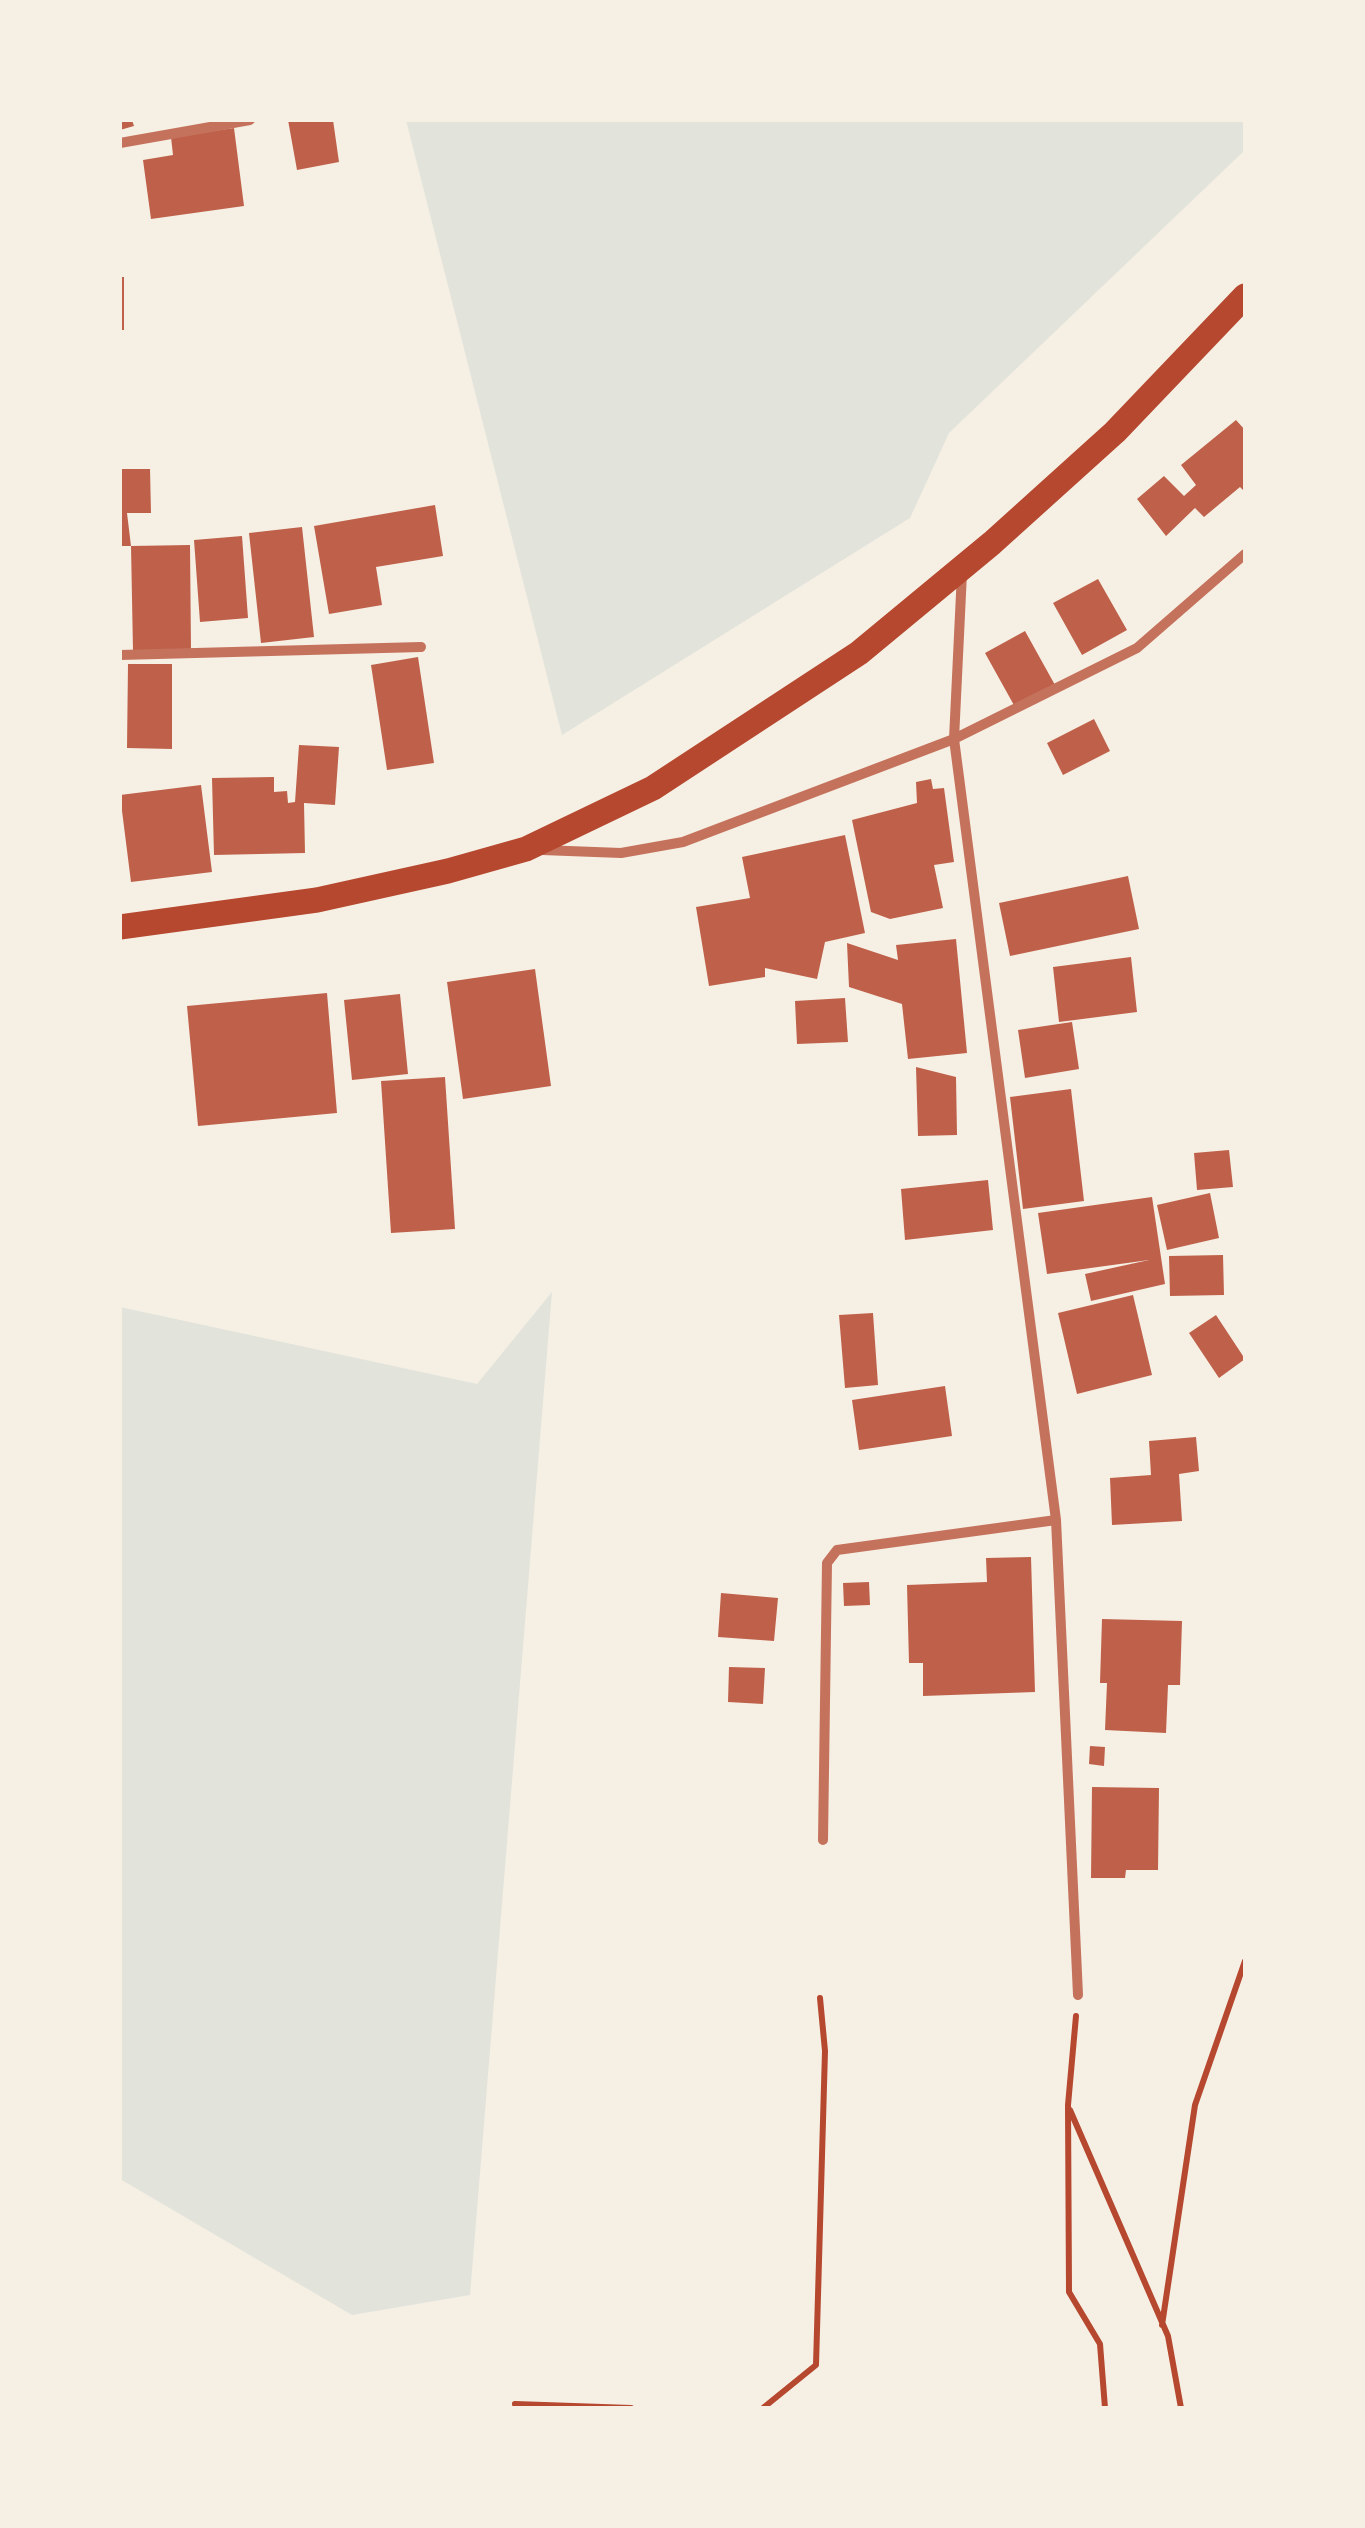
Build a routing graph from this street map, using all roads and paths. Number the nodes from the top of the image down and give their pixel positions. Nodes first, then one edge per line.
1 (250, 120) edge
2 (120, 143) edge
3 (1245, 296) edge
4 (1245, 554) edge
5 (962, 568) junction
6 (420, 647) dead end
7 (120, 655) edge
8 (954, 739) junction
9 (526, 849) junction
10 (120, 927) edge
11 (1056, 1520) junction
12 (823, 1840) dead end
13 (1245, 1961) edge
14 (1078, 1994) joint
15 (820, 1998) dead end
16 (1068, 2104) junction
17 (1162, 2325) junction
18 (516, 2408) edge
19 (631, 2408) edge
20 (763, 2408) edge
21 (1104, 2408) edge
22 (1182, 2408) edge

1 - 2 street
3 - 5 main road
4 - 8 street
5 - 8 street
5 - 9 main road
6 - 7 street
8 - 9 street
8 - 11 street
9 - 10 main road
11 - 12 street
11 - 14 street
13 - 17 path
14 - 16 path
15 - 20 path
16 - 17 path
16 - 21 path
17 - 22 path
18 - 19 path

